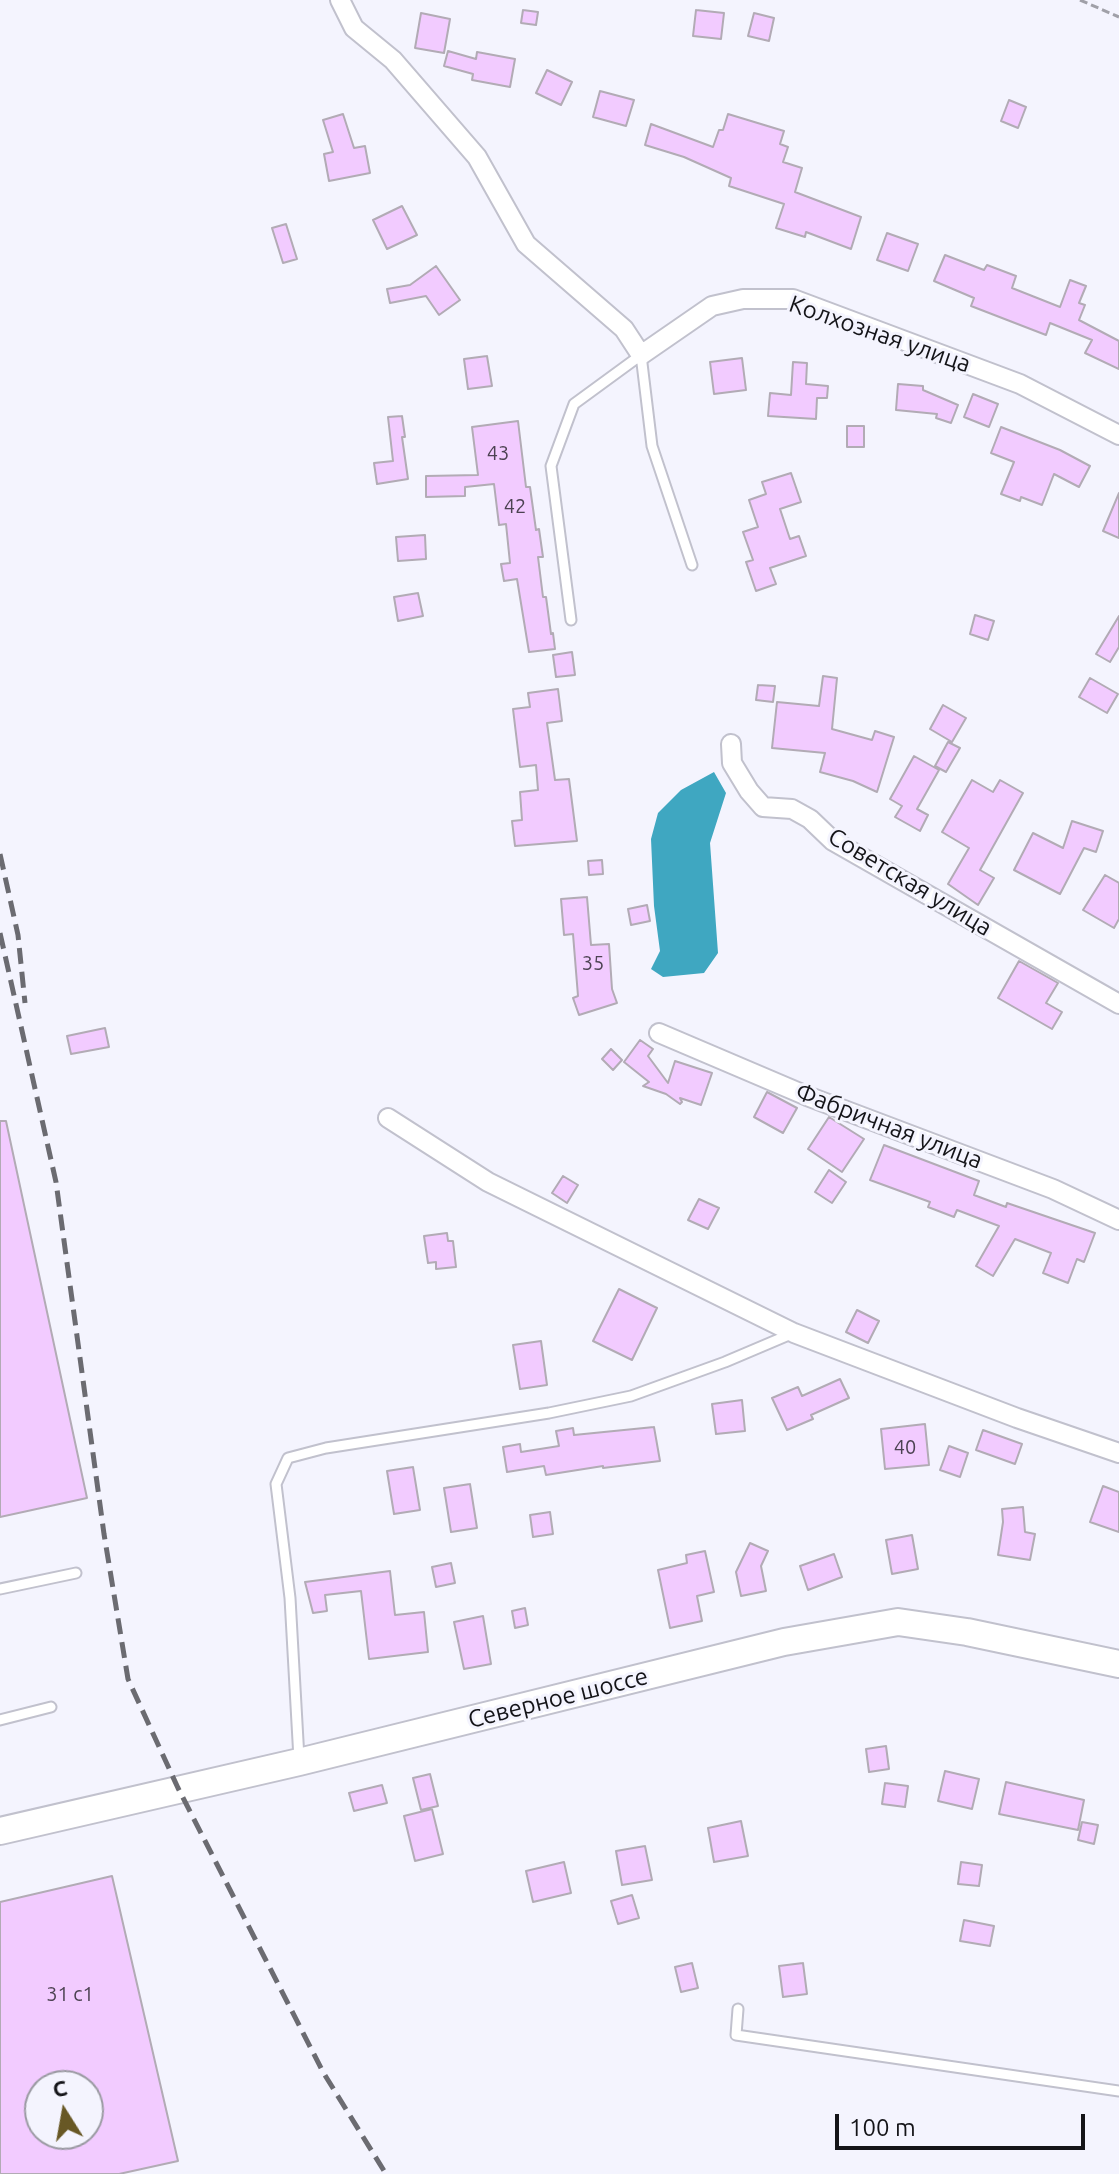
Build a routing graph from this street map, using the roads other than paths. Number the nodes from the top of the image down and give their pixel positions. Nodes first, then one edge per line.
1 (340, 0) edge
2 (641, 355) junction
3 (1119, 435) edge
4 (692, 565) dead end
5 (571, 620) dead end
6 (731, 744) dead end
7 (1119, 1004) edge
8 (659, 1033) dead end
9 (388, 1118) dead end
10 (1119, 1220) edge
11 (794, 1333) junction
12 (1119, 1453) edge
13 (76, 1573) dead end
14 (0, 1589) edge
15 (1119, 1664) edge
16 (51, 1707) dead end
17 (0, 1720) edge
18 (299, 1762) junction
19 (0, 1831) edge
20 (738, 2009) dead end
21 (1119, 2091) edge

1 - 2 street
2 - 3 street, Колхозная улица
2 - 4 lane
2 - 5 lane
6 - 7 street, Советская улица
8 - 10 street, Фабричная улица
9 - 11 street
11 - 12 street
11 - 18 lane
13 - 14 lane
15 - 18 main road, Северное шоссе
16 - 17 lane
18 - 19 main road, Северное шоссе
20 - 21 lane

